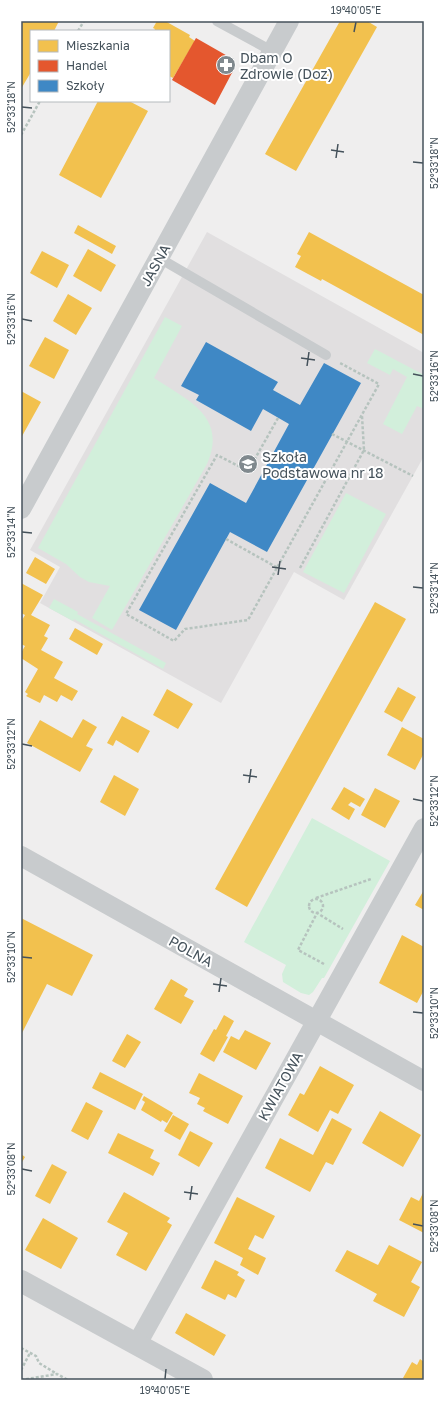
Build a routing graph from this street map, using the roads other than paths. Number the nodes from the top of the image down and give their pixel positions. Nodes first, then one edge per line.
1 (217, 21) edge
2 (289, 21) edge
3 (272, 51) junction
4 (159, 258) junction
5 (326, 355) road end
6 (21, 509) edge
7 (424, 828) edge
8 (21, 856) edge
9 (317, 1021) junction
10 (424, 1081) edge
11 (21, 1281) edge
12 (137, 1344) junction
13 (202, 1380) edge

1 - 3 lane
2 - 3 street, JASNA
3 - 4 street, JASNA
4 - 5 lane
4 - 6 street, JASNA
7 - 9 street, KWIATOWA
8 - 9 street, POLNA
9 - 10 street, POLNA
9 - 12 street, KWIATOWA
11 - 12 street
12 - 13 street

